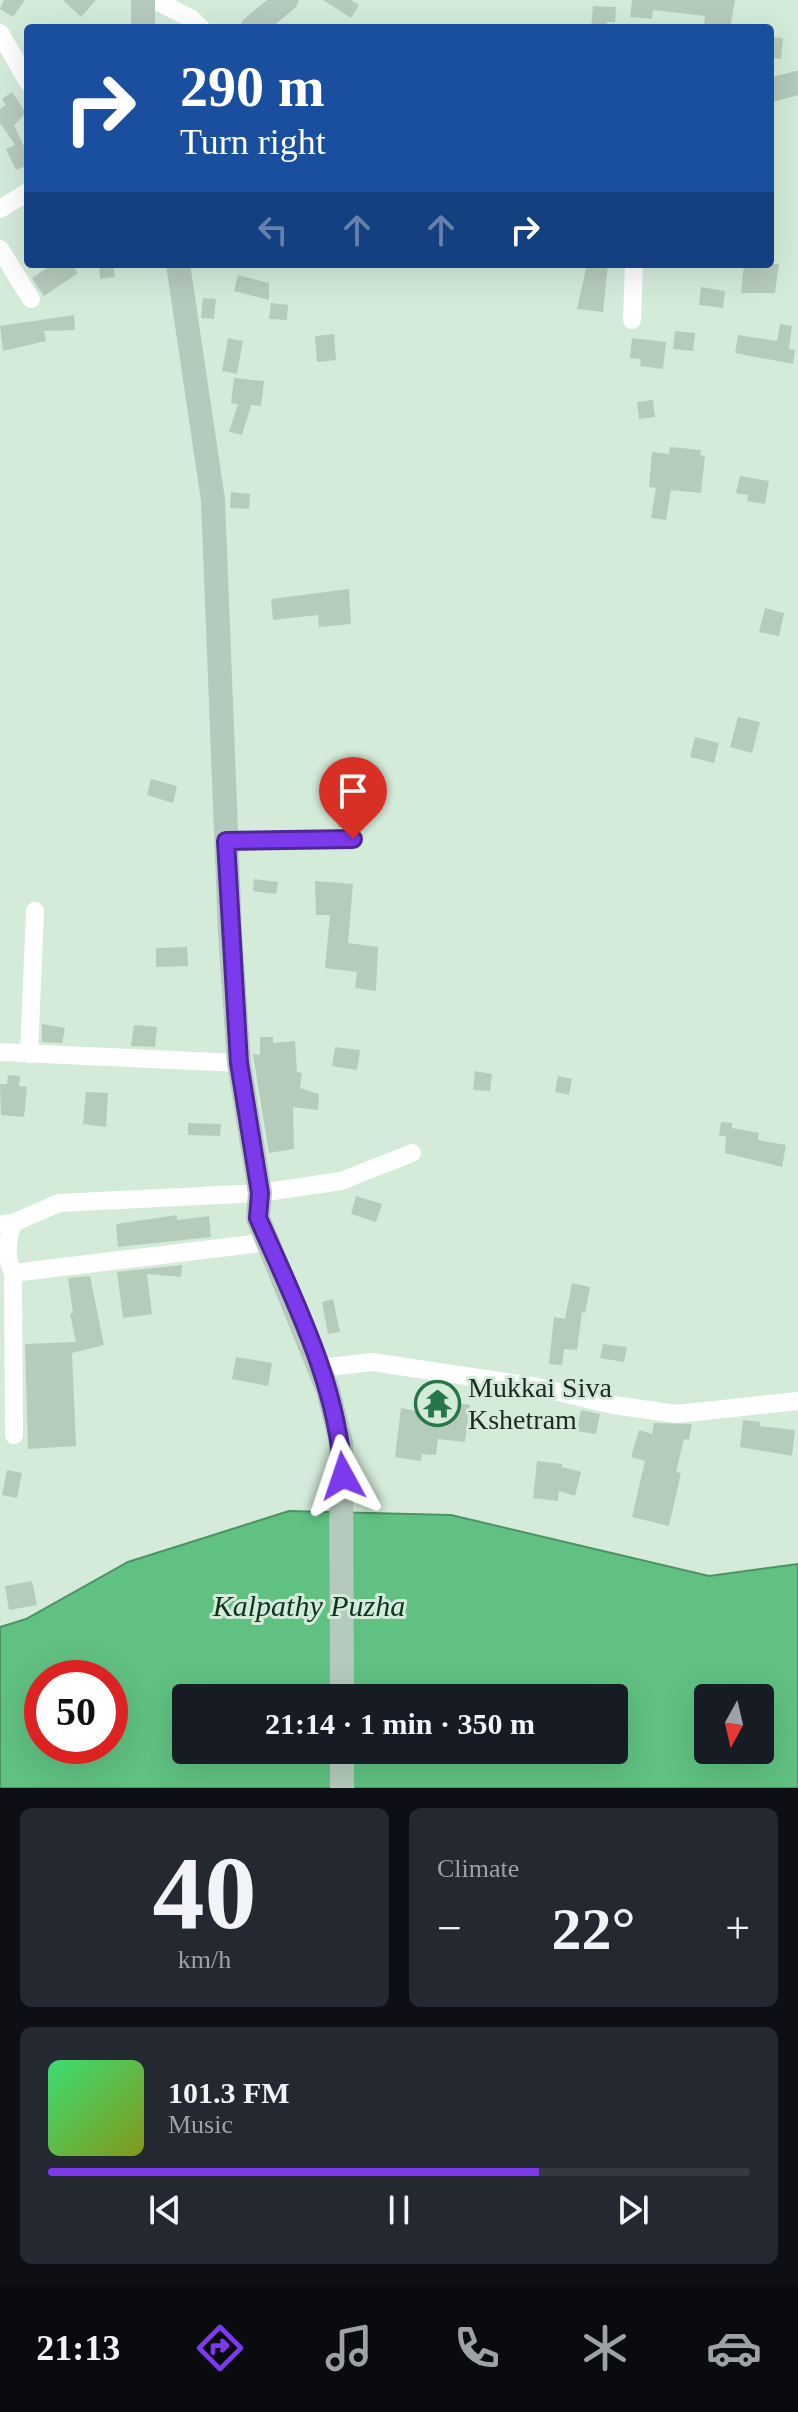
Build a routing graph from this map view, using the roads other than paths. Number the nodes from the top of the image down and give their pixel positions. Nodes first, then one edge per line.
1 (143, 0) edge
2 (154, 0) edge
3 (286, 0) edge
4 (143, 24) edge
5 (197, 24) edge
6 (257, 24) edge
7 (0, 33) edge
8 (24, 75) edge
9 (798, 83) edge
10 (774, 89) edge
11 (24, 194) edge
12 (0, 209) edge
13 (0, 249) edge
14 (179, 268) edge
15 (634, 268) edge
16 (31, 299) dead end
17 (632, 320) dead end
18 (353, 839) dead end
19 (226, 841) junction
20 (35, 911) dead end
21 (0, 1052) edge
22 (29, 1054) junction
23 (239, 1063) junction
24 (412, 1153) dead end
25 (260, 1193) junction
26 (6, 1223) edge
27 (269, 1242) junction
28 (13, 1273) junction
29 (320, 1368) junction
30 (798, 1401) edge
31 (14, 1435) dead end
32 (342, 1684) edge
33 (342, 1764) edge
34 (342, 1788) edge

1 - 4 main road
2 - 5 street
3 - 6 main road
7 - 8 street
9 - 10 main road
11 - 12 street
13 - 16 street
14 - 19 main road
15 - 17 street
18 - 19 street
19 - 23 main road
20 - 22 street
21 - 22 street
22 - 23 street
23 - 25 main road
24 - 25 street
25 - 26 street
25 - 27 main road
26 - 28 street
27 - 28 street
27 - 29 main road
28 - 31 street
29 - 30 street
29 - 32 main road
33 - 34 main road

